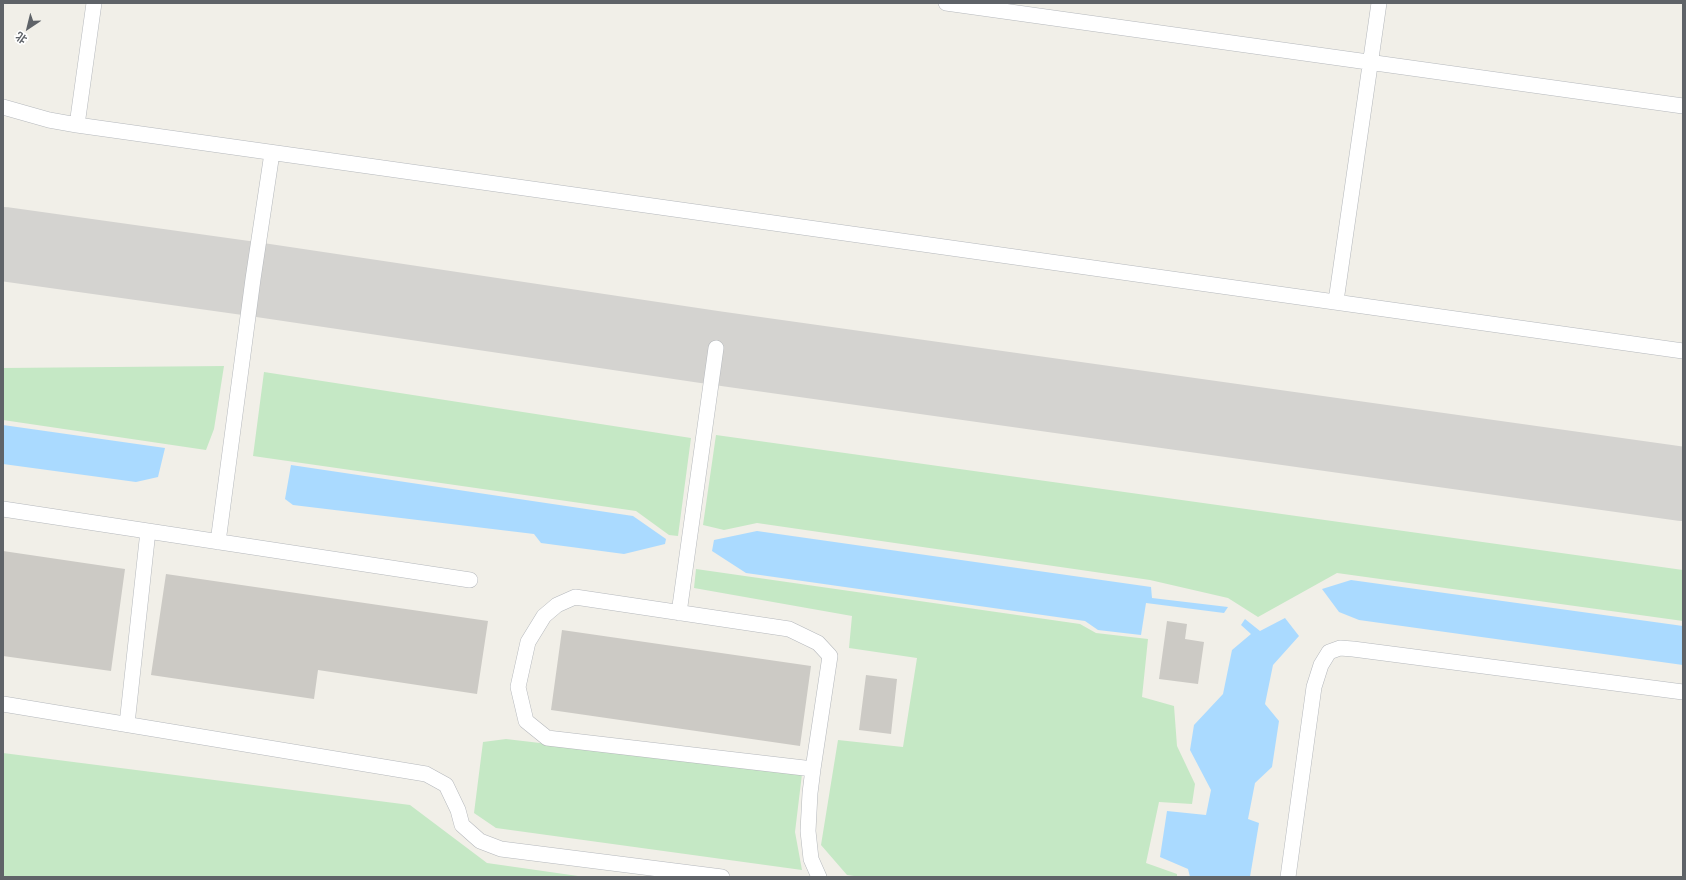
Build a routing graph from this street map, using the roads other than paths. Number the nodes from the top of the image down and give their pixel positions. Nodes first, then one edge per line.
1 (94, 3) edge
2 (946, 3) edge
3 (1379, 3) edge
4 (1370, 62) junction
5 (1683, 106) edge
6 (3, 107) edge
7 (77, 125) junction
8 (272, 152) junction
9 (1336, 301) junction
10 (716, 348) dead end
11 (1683, 351) edge
12 (3, 509) edge
13 (148, 531) junction
14 (218, 542) junction
15 (470, 580) dead end
16 (679, 613) junction
17 (1683, 692) edge
18 (3, 704) edge
19 (127, 724) junction
20 (813, 769) junction
21 (722, 877) edge
22 (819, 877) edge
23 (1288, 877) edge

1 - 7 lane
2 - 4 lane
3 - 4 lane
4 - 5 lane
4 - 9 lane
6 - 7 lane
7 - 8 lane
8 - 9 lane
8 - 14 lane
9 - 11 lane
10 - 16 lane
12 - 13 lane
13 - 14 lane
13 - 19 lane
14 - 15 lane
16 - 20 lane
16 - 20 lane
17 - 23 lane
18 - 19 lane
19 - 21 lane
20 - 22 lane

